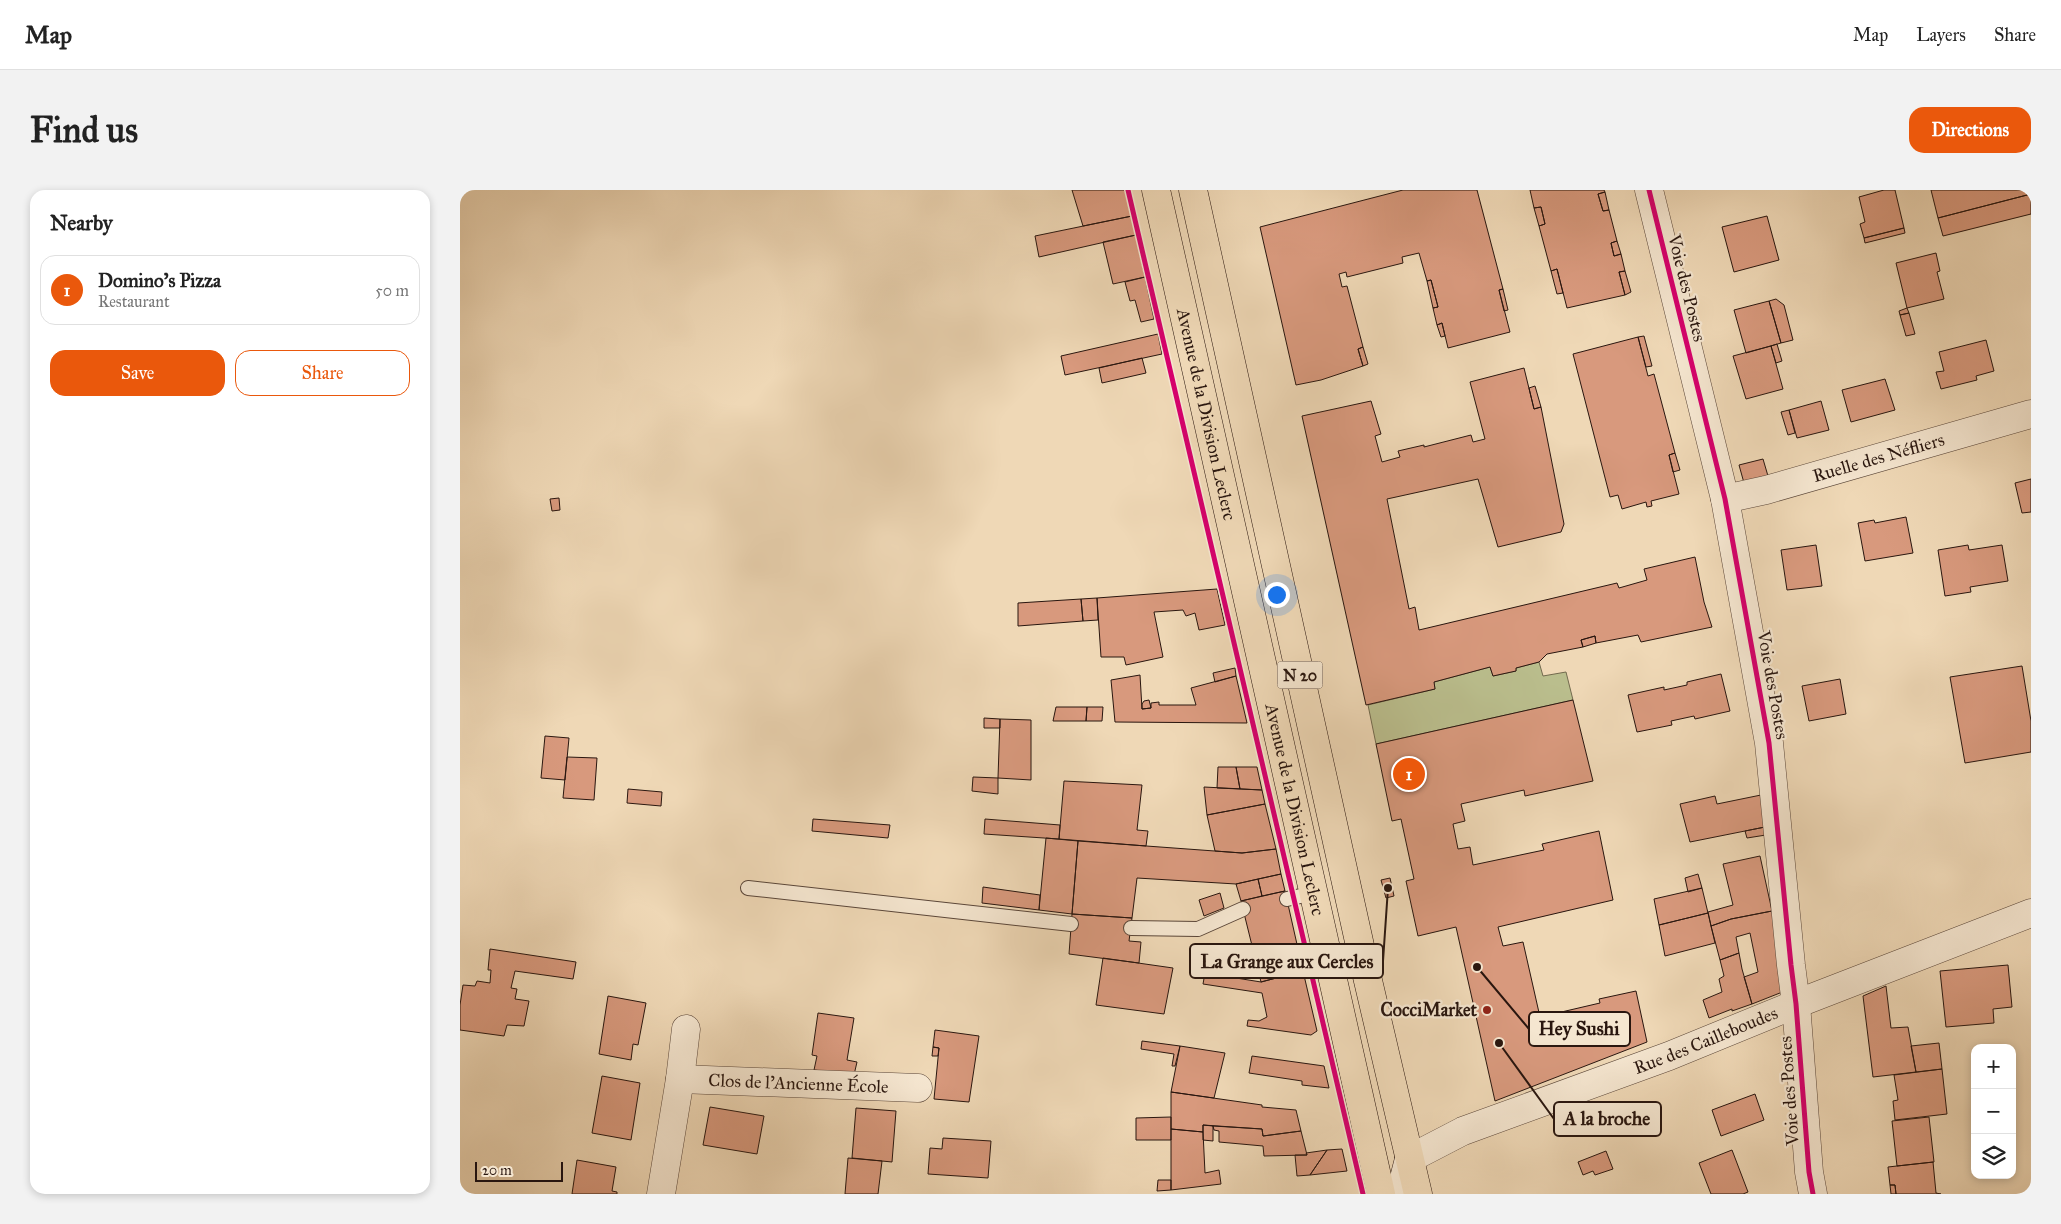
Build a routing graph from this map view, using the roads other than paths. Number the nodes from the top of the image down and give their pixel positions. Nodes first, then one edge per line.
1 (1156, 190) edge
2 (1193, 190) edge
3 (1649, 190) edge
4 (2031, 414) edge
5 (1725, 499) junction
6 (748, 888) dead end
7 (1314, 893) junction
8 (1287, 899) dead end
9 (1243, 909) dead end
10 (2031, 912) edge
11 (1071, 924) dead end
12 (1131, 928) dead end
13 (1796, 1004) junction
14 (686, 1030) dead end
15 (680, 1079) junction
16 (918, 1088) dead end
17 (1409, 1159) junction
18 (661, 1194) edge
19 (1382, 1194) edge
20 (1400, 1194) edge
21 (1418, 1194) edge
22 (1813, 1194) edge

1 - 7 main road, Avenue de la Division Leclerc / N 20
2 - 17 main road, Avenue de la Division Leclerc / N 20
3 - 5 street, Voie des Postes
4 - 5 street, Ruelle des Néfliers
5 - 13 street, Voie des Postes
6 - 11 lane
7 - 8 lane
7 - 19 main road, Avenue de la Division Leclerc / N 20
9 - 12 lane
10 - 13 street, Rue des Cailleboudes
13 - 17 street, Rue des Cailleboudes
13 - 22 street, Voie des Postes
14 - 15 street
15 - 16 street, Clos de l'Ancienne École
15 - 18 street
17 - 20 street
17 - 21 main road, Avenue de la Division Leclerc / N 20

